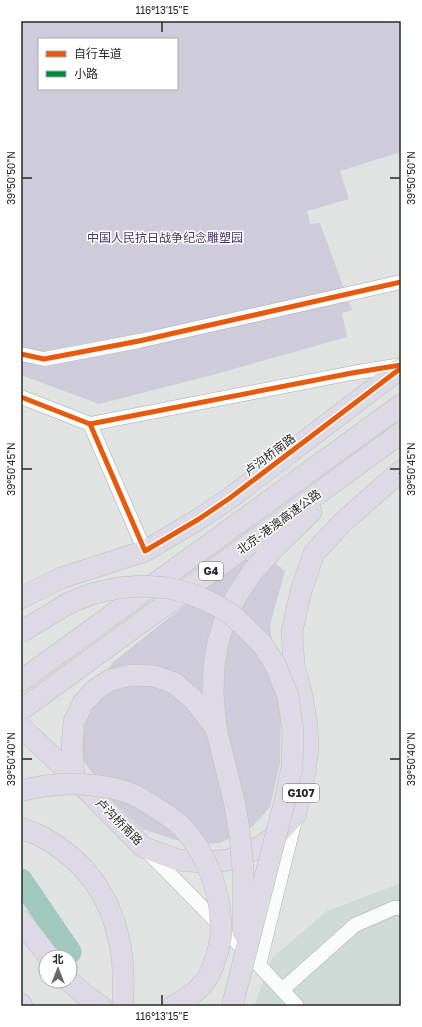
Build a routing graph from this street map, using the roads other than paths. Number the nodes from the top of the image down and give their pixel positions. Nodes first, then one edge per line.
1 (401, 282) edge
2 (21, 354) edge
3 (401, 364) edge
4 (401, 368) edge
5 (21, 397) edge
6 (401, 405) edge
7 (90, 424) junction
8 (401, 433) edge
9 (368, 457) junction
10 (401, 472) edge
11 (145, 551) junction
12 (61, 578) junction
13 (21, 584) edge
14 (21, 598) edge
15 (21, 632) edge
16 (21, 681) edge
17 (21, 710) edge
18 (21, 727) edge
19 (216, 728) junction
20 (74, 777) junction
21 (21, 791) edge
22 (296, 814) junction
23 (21, 828) edge
24 (143, 847) junction
25 (401, 908) edge
26 (21, 921) edge
27 (43, 949) edge
28 (250, 967) junction
29 (78, 989) edge
30 (282, 990) junction
31 (101, 1006) edge
32 (123, 1006) edge
33 (173, 1006) edge
34 (232, 1006) edge
35 (297, 1006) edge

1 - 2 street
3 - 7 street
4 - 11 highway, 卢沟桥南路
5 - 7 street
6 - 16 highway, 北京-港澳高速公路 / G4
7 - 11 street
8 - 9 highway, 北京-港澳高速公路 / G4
9 - 17 highway, 北京-港澳高速公路 / G4
9 - 19 highway
10 - 22 highway, G107
11 - 12 highway, 卢沟桥南路
12 - 13 highway
12 - 14 highway, 卢沟桥南路
15 - 28 highway, bridge
18 - 20 highway, 卢沟桥南路 / G107
19 - 20 highway
19 - 28 highway, bridge
20 - 24 highway, 卢沟桥南路 / G107
21 - 33 highway, bridge
22 - 24 highway, 卢沟桥南路 / G107
22 - 28 street
23 - 32 highway
24 - 28 street
25 - 30 street
26 - 27 highway
28 - 30 street
28 - 34 highway, bridge
29 - 31 highway
30 - 35 street

